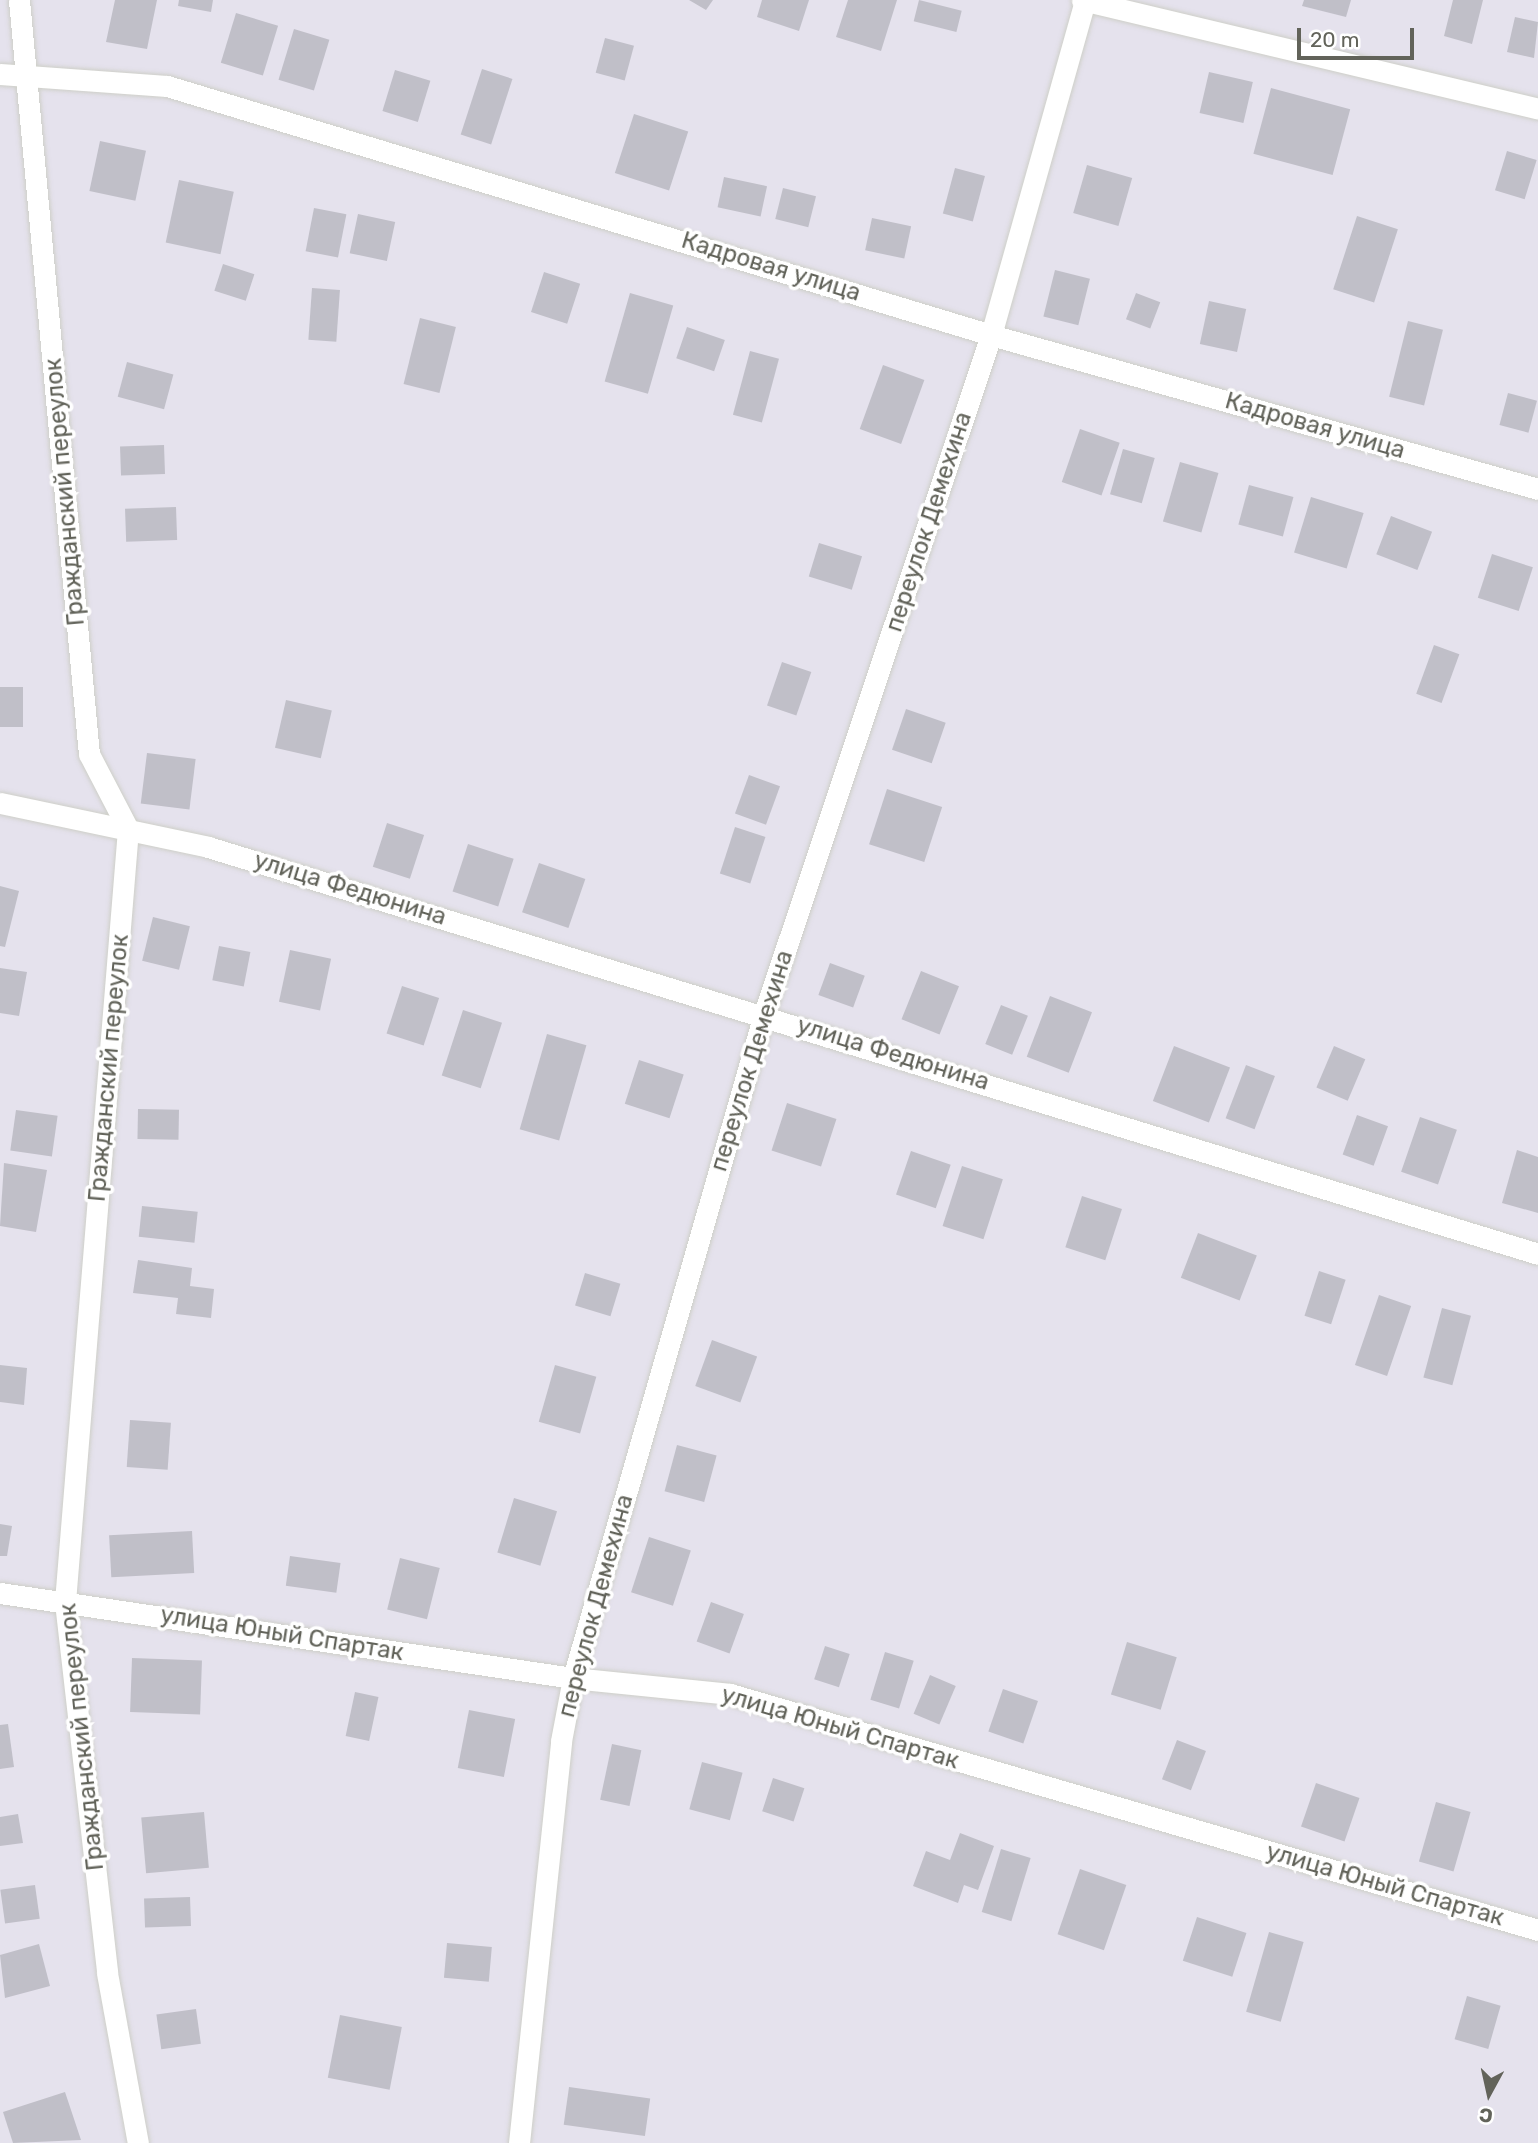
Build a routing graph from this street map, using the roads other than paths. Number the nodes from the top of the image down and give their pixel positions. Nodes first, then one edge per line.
1 (19, 0) edge
2 (1083, 1) edge
3 (0, 74) edge
4 (28, 74) junction
5 (1538, 109) edge
6 (991, 335) junction
7 (1538, 489) edge
8 (0, 803) edge
9 (128, 829) junction
10 (764, 1014) junction
11 (1538, 1254) edge
12 (0, 1593) edge
13 (65, 1602) junction
14 (573, 1678) junction
15 (1538, 1930) edge
16 (138, 2143) edge
17 (519, 2143) edge

1 - 4 street, Гражданский переулок
2 - 5 street
2 - 6 street, переулок Демехина
3 - 4 street, Кадровая улица
4 - 6 street, Кадровая улица
4 - 9 street, Гражданский переулок
6 - 7 street, Кадровая улица
6 - 10 street, переулок Демехина
8 - 9 street, улица Федюнина
9 - 10 street, улица Федюнина
9 - 13 street, Гражданский переулок
10 - 11 street, улица Федюнина
10 - 14 street, переулок Демехина
12 - 13 street, улица Юный Спартак
13 - 14 street, улица Юный Спартак
13 - 16 street, Гражданский переулок
14 - 15 street, улица Юный Спартак
14 - 17 street, переулок Демехина

